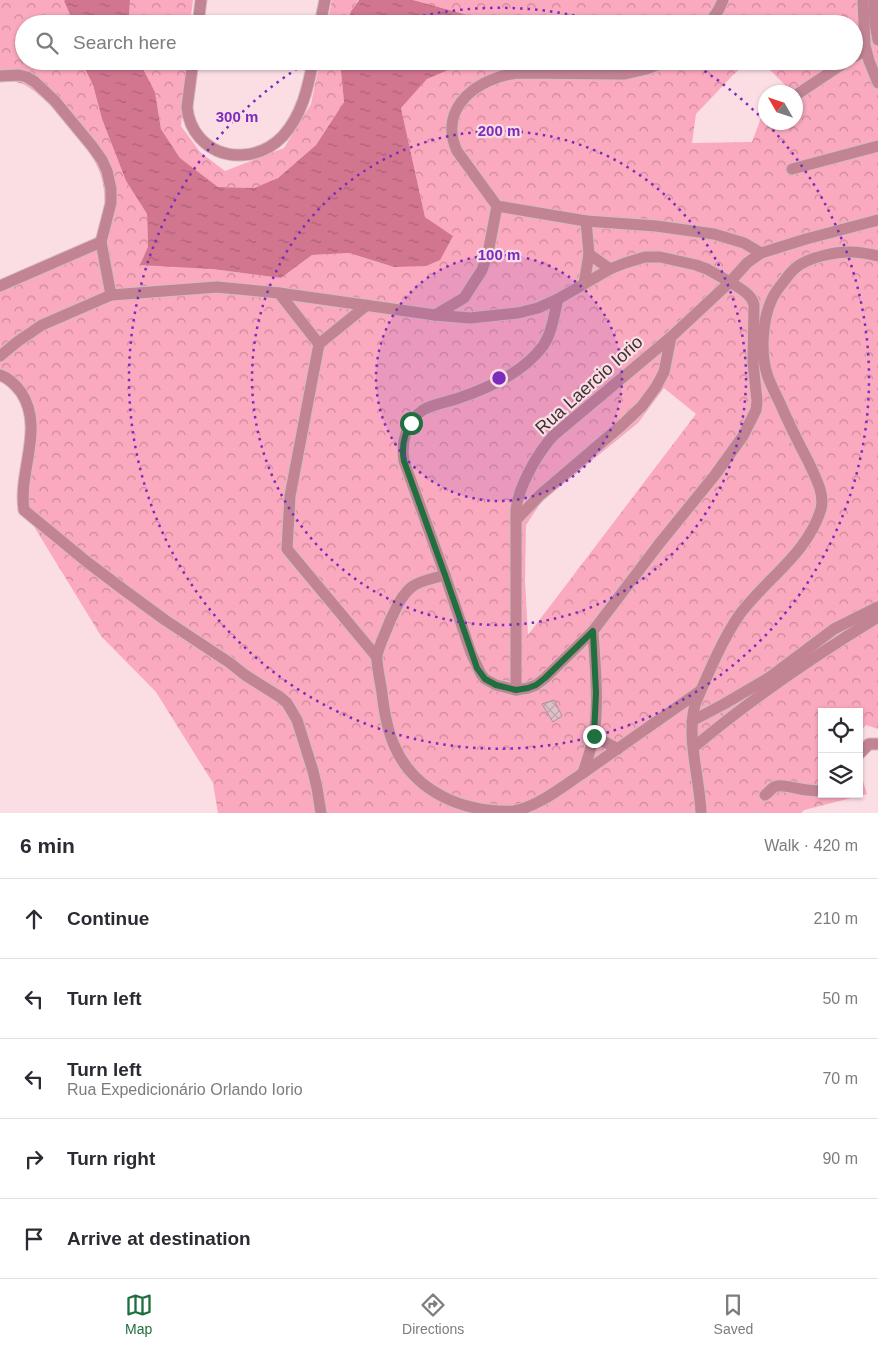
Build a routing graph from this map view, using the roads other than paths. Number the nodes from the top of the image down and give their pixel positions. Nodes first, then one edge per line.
1 (201, 0) edge
2 (325, 0) edge
3 (723, 0) edge
4 (863, 0) edge
5 (874, 0) edge
6 (199, 15) edge
7 (322, 15) edge
8 (716, 15) edge
9 (878, 40) edge
10 (866, 50) junction
11 (863, 52) edge
12 (192, 70) edge
13 (311, 70) edge
14 (647, 70) edge
15 (834, 70) edge
16 (0, 76) edge
17 (878, 83) edge
18 (803, 90) edge
19 (878, 146) edge
20 (792, 169) dead end
21 (496, 206) junction
22 (878, 220) edge
23 (586, 221) junction
24 (101, 242) junction
25 (761, 253) junction
26 (589, 254) junction
27 (878, 256) edge
28 (610, 269) junction
29 (730, 282) junction
30 (584, 284) junction
31 (0, 286) edge
32 (279, 293) junction
33 (111, 295) junction
34 (464, 298) junction
35 (558, 299) junction
36 (367, 305) junction
37 (538, 308) junction
38 (435, 315) junction
39 (470, 318) junction
40 (552, 322) junction
41 (670, 337) junction
42 (319, 344) junction
43 (0, 356) edge
44 (0, 375) edge
45 (524, 480) junction
46 (540, 494) junction
47 (516, 520) junction
48 (445, 575) junction
49 (878, 607) edge
50 (878, 617) edge
51 (593, 631) junction
52 (376, 656) junction
53 (516, 690) junction
54 (701, 690) junction
55 (692, 721) junction
56 (594, 736) junction
57 (878, 744) edge
58 (694, 747) junction
59 (618, 749) junction
60 (860, 753) edge
61 (584, 773) junction
62 (818, 791) edge
63 (765, 795) dead end
64 (321, 813) edge
65 (701, 813) edge

1 - 6 street
2 - 7 street
3 - 8 street
4 - 10 street
5 - 9 street
10 - 11 street
10 - 17 street
12 - 13 street
14 - 21 street
15 - 18 street
16 - 24 street
19 - 20 street
21 - 23 street
21 - 34 street
22 - 25 street
23 - 25 street
23 - 26 street
24 - 31 street
24 - 33 street
25 - 29 street, Rua Laercio Iorio
26 - 28 street
26 - 30 street
27 - 54 street
28 - 29 street
28 - 30 street
29 - 41 street, Rua Laercio Iorio
29 - 51 street
30 - 35 street
32 - 33 street
32 - 36 street
32 - 42 street
33 - 43 street
34 - 38 street
34 - 39 street
35 - 37 street
35 - 40 street
36 - 38 street
36 - 42 street
37 - 39 street
37 - 40 street
38 - 39 street
40 - 48 street
41 - 45 street, Rua Laercio Iorio
41 - 46 street
42 - 52 street
44 - 64 street
45 - 46 street
45 - 47 street, Rua Laercio Iorio
46 - 47 street
47 - 53 street, Rua Laercio Iorio
48 - 52 street
48 - 53 street
49 - 55 street
50 - 58 street
51 - 53 street
51 - 56 street
52 - 61 street
54 - 55 street
54 - 59 street
55 - 58 street
56 - 59 street
56 - 61 street
57 - 60 street
58 - 65 street
59 - 61 street
62 - 63 street

